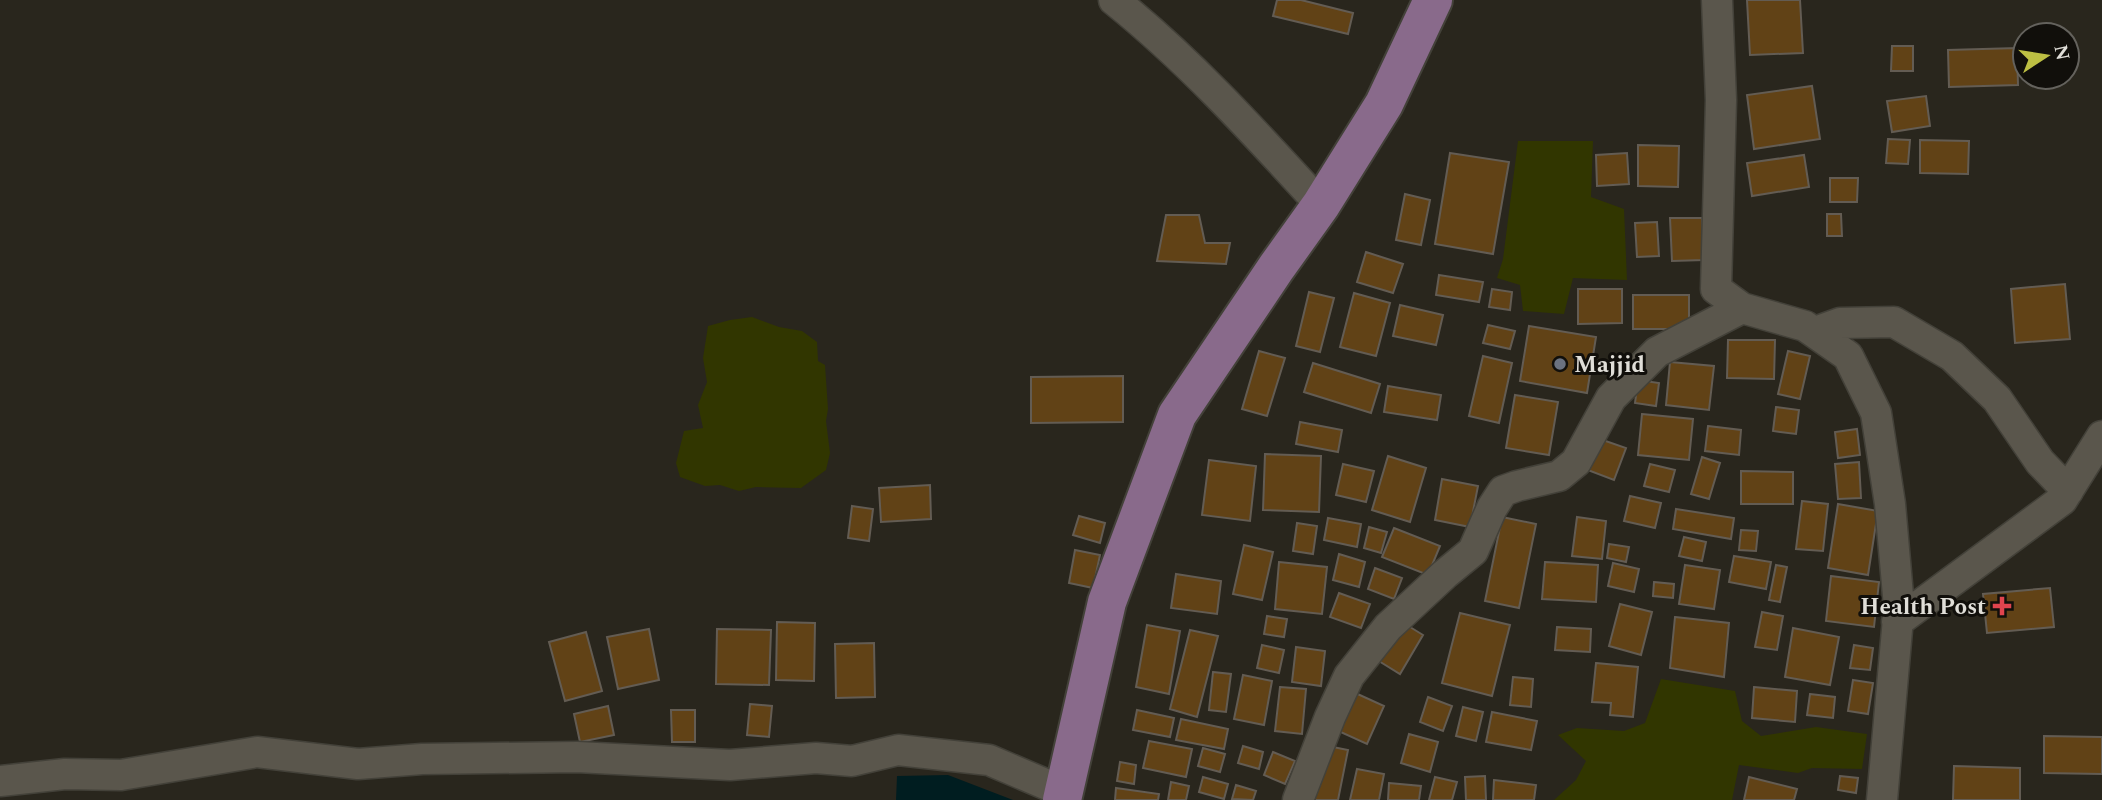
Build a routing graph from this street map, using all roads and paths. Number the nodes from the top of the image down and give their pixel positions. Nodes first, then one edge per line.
1 (1114, 0) edge
2 (1433, 0) edge
3 (1717, 0) edge
4 (1321, 205) junction
5 (1741, 308) junction
6 (1815, 332) junction
7 (2102, 436) edge
8 (2068, 491) junction
9 (1898, 622) junction
10 (0, 780) edge
11 (1063, 796) edge
12 (1298, 800) edge
13 (1882, 800) edge

1 - 4 street
2 - 4 main road
3 - 5 street
4 - 11 main road
5 - 6 street
5 - 12 street
6 - 8 street
6 - 9 street
7 - 8 street
8 - 9 street
9 - 13 street
10 - 11 street

